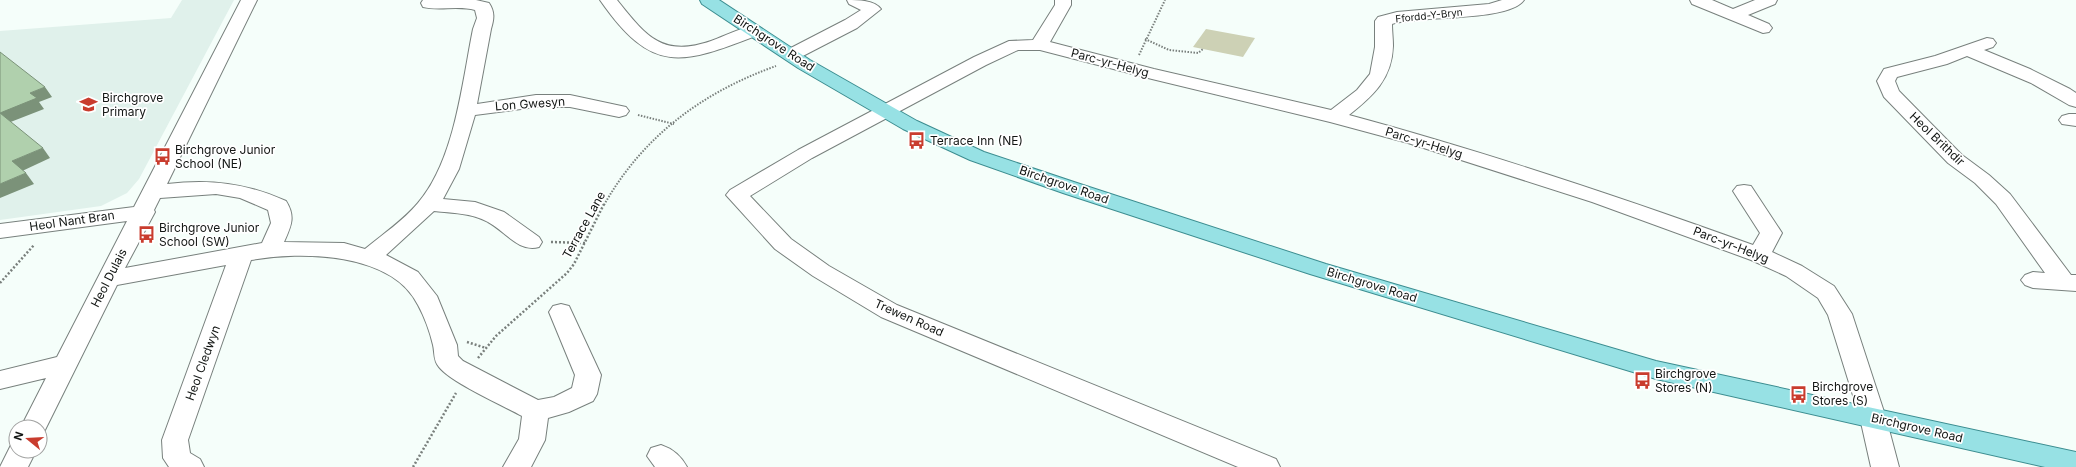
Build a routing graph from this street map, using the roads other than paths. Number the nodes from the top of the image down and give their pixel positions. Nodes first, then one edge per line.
1 (249, 0) edge
2 (608, 0) edge
3 (708, 0) edge
4 (855, 0) edge
5 (1063, 0) edge
6 (1516, 0) edge
7 (1698, 0) edge
8 (1769, 0) edge
9 (430, 3) dead end
10 (1734, 15) junction
11 (1763, 28) dead end
12 (752, 31) junction
13 (1987, 43) dead end
14 (1040, 45) junction
15 (1967, 50) junction
16 (794, 57) junction
17 (2076, 101) edge
18 (465, 111) junction
19 (619, 111) road end
20 (887, 111) junction
21 (1335, 117) junction
22 (1744, 191) dead end
23 (147, 202) junction
24 (428, 204) junction
25 (4, 234) edge
26 (531, 242) road end
27 (270, 249) junction
28 (241, 255) junction
29 (1759, 255) junction
30 (369, 257) junction
31 (108, 279) junction
32 (2033, 280) dead end
33 (2070, 282) edge
34 (561, 312) dead end
35 (66, 364) junction
36 (0, 380) edge
37 (536, 411) junction
38 (1873, 418) junction
39 (38, 419) edge
40 (2076, 463) edge
41 (190, 467) edge
42 (517, 467) edge
43 (1266, 467) edge
44 (1886, 467) edge

1 - 23 street, Heol Dulais
2 - 12 street
3 - 12 main road, Birchgrove Road
4 - 16 street
5 - 14 street
6 - 21 street, Ffordd-Y-Bryn
7 - 10 street
8 - 10 street
9 - 18 street
10 - 11 street
12 - 16 main road, Birchgrove Road
13 - 15 street, Heol Brithdir
14 - 20 street, Parc-yr-Helyg
14 - 21 street, Parc-yr-Helyg
15 - 17 street
15 - 33 street, Heol Brithdir
16 - 20 main road, Birchgrove Road
18 - 19 street, Lon Gwesyn
18 - 24 street
20 - 38 main road, Birchgrove Road
20 - 43 street, Trewen Road
21 - 29 street, Parc-yr-Helyg
22 - 29 street
23 - 25 street, Heol Nant Bran
23 - 27 street
23 - 31 street, Heol Dulais
24 - 26 street
24 - 30 street
27 - 28 street
27 - 30 street
28 - 31 street
28 - 41 street, Heol Cledwyn
29 - 38 street, Parc-yr-Helyg
30 - 37 street
31 - 35 street, Heol Dulais
32 - 33 street, Heol Brithdir
34 - 37 street
35 - 36 street
35 - 39 street, Heol Dulais
37 - 42 street
38 - 40 main road, Birchgrove Road
38 - 44 street

